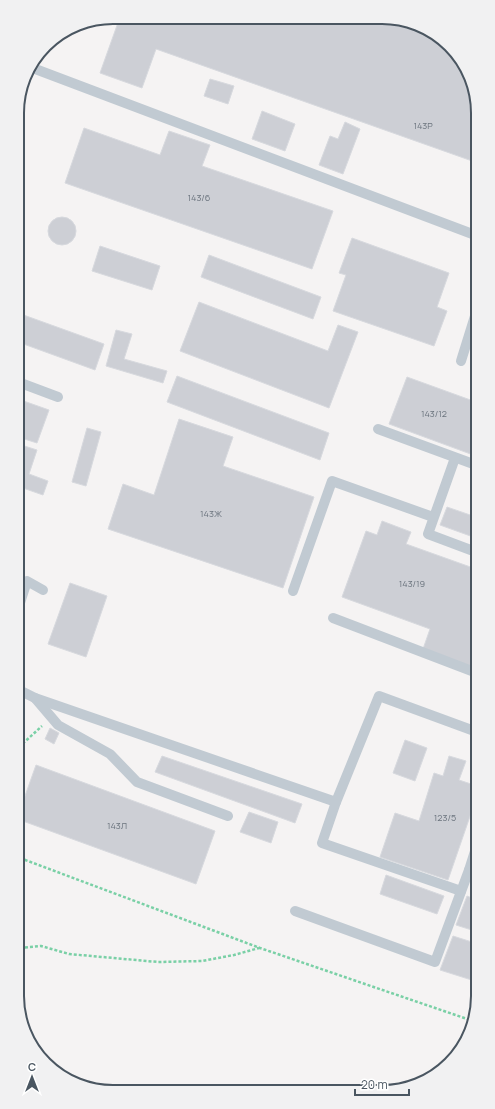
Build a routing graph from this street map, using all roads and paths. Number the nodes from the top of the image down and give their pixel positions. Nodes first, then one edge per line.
1 (36, 68) edge
2 (471, 233) edge
3 (471, 329) edge
4 (461, 361) dead end
5 (24, 384) edge
6 (58, 398) dead end
7 (378, 429) dead end
8 (455, 458) junction
9 (471, 463) edge
10 (433, 517) junction
11 (471, 550) edge
12 (24, 590) edge
13 (43, 590) dead end
14 (294, 591) dead end
15 (333, 618) dead end
16 (471, 671) edge
17 (24, 692) edge
18 (35, 698) junction
19 (52, 717) junction
20 (471, 730) edge
21 (24, 742) edge
22 (336, 802) junction
23 (228, 816) dead end
24 (24, 860) edge
25 (471, 874) edge
26 (461, 892) junction
27 (295, 911) dead end
28 (24, 948) edge
29 (260, 948) junction
30 (467, 1019) edge

1 - 2 lane
3 - 4 lane
5 - 6 lane
7 - 8 lane
8 - 9 lane
8 - 10 lane
10 - 11 lane
10 - 14 lane
12 - 13 lane
15 - 16 lane
17 - 18 lane
18 - 19 lane
18 - 22 lane
19 - 21 path
19 - 23 lane
20 - 22 lane
22 - 26 lane
24 - 29 path
25 - 26 lane
26 - 27 lane
28 - 29 path
29 - 30 path

